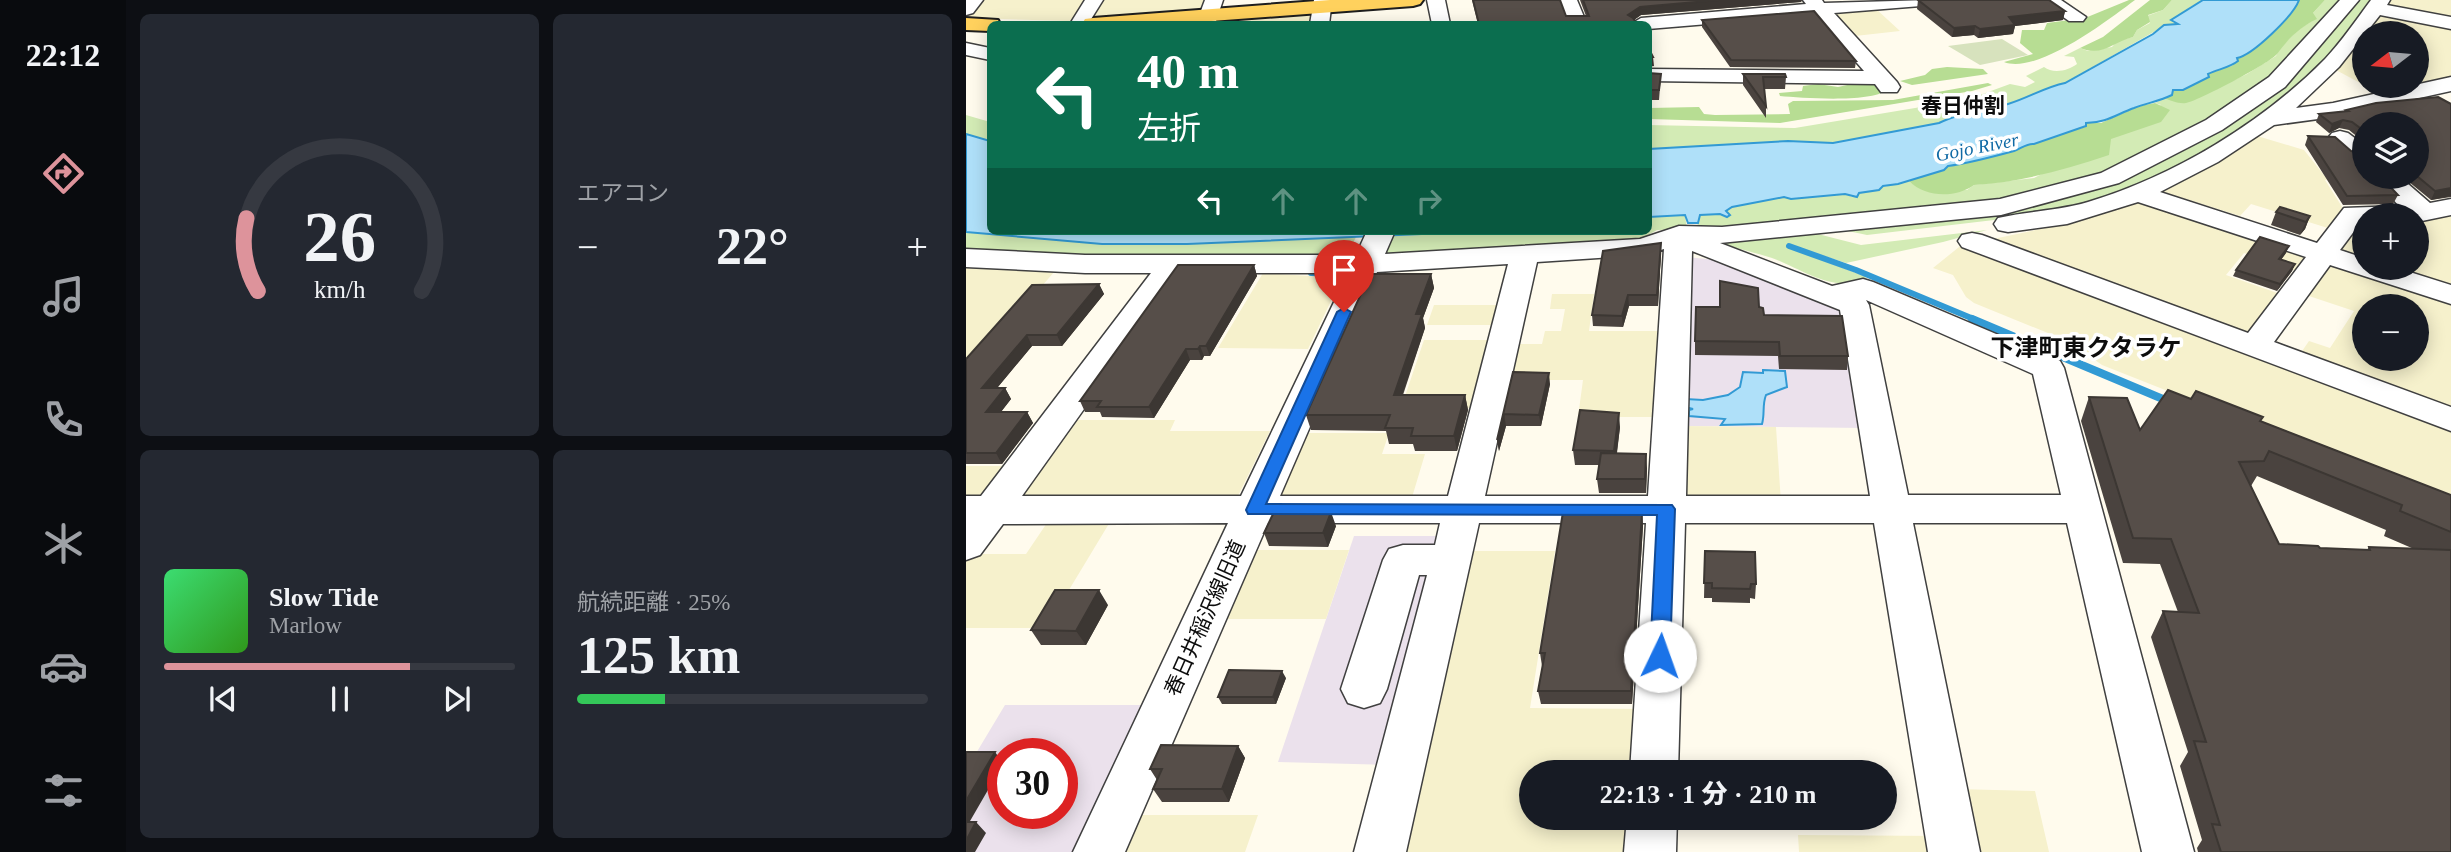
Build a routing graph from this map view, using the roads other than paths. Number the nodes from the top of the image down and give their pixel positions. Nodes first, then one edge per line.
1 (974, 0) edge
2 (1094, 0) edge
3 (1413, 0) edge
4 (1436, 0) edge
5 (1568, 0) edge
6 (1677, 0) edge
7 (1922, 0) edge
8 (2048, 0) edge
9 (2369, 3) edge
10 (1816, 4) edge
11 (966, 9) edge
12 (1321, 11) edge
13 (1210, 14) edge
14 (2076, 17) dead end
15 (1689, 20) junction
16 (1081, 21) edge
17 (1128, 21) edge
18 (1440, 21) edge
19 (1577, 21) edge
20 (2449, 21) edge
21 (1652, 23) edge
22 (966, 24) edge
23 (987, 26) edge
24 (966, 49) edge
25 (987, 53) edge
26 (1652, 75) edge
27 (1722, 76) junction
28 (2451, 84) edge
29 (2269, 119) junction
30 (2340, 138) edge
31 (2352, 148) edge
32 (2397, 189) edge
33 (2137, 193) junction
34 (2438, 210) edge
35 (2068, 216) junction
36 (1812, 226) junction
37 (1679, 234) junction
38 (1373, 248) edge
39 (1525, 254) junction
40 (2324, 254) junction
41 (966, 258) edge
42 (2352, 263) edge
43 (1172, 265) junction
44 (2405, 280) edge
45 (2451, 295) edge
46 (1829, 296) junction
47 (2254, 347) junction
48 (2451, 421) edge
49 (1464, 509) junction
50 (1666, 509) junction
51 (1892, 509) junction
52 (2084, 509) junction
53 (979, 510) edge
54 (1255, 510) junction
55 (966, 545) edge
56 (1452, 560) junction
57 (1364, 689) dead end
58 (1655, 760) edge
59 (1651, 830) edge
60 (1099, 852) edge
61 (1380, 852) edge
62 (1650, 852) edge
63 (1954, 852) edge
64 (2168, 852) edge

1 - 11 street
2 - 16 street
3 - 12 main road
4 - 18 street
5 - 19 street
6 - 15 street
7 - 10 street
8 - 14 street
9 - 20 street
9 - 29 street
9 - 36 street
10 - 15 street
10 - 27 street
12 - 13 main road
13 - 17 main road
15 - 21 street
15 - 27 street
22 - 23 main road
24 - 25 street
26 - 27 street
28 - 29 street
29 - 33 street
30 - 31 street
32 - 34 street
33 - 35 street
33 - 40 street
34 - 40 street
35 - 36 street
35 - 47 street
36 - 37 street
37 - 39 street
37 - 46 street
37 - 50 street
38 - 39 street
38 - 43 street
38 - 54 street, 春日井稲沢線旧道
39 - 49 street
40 - 42 street
40 - 47 street
41 - 43 street
43 - 53 street
44 - 45 street
46 - 51 street
46 - 52 street
47 - 48 street
49 - 50 street
49 - 54 street
49 - 56 street
50 - 51 street
50 - 58 street
51 - 52 street
51 - 63 street
52 - 64 street
53 - 54 street
53 - 55 street
54 - 60 street, 春日井稲沢線旧道
56 - 57 street
56 - 61 street
59 - 62 street

